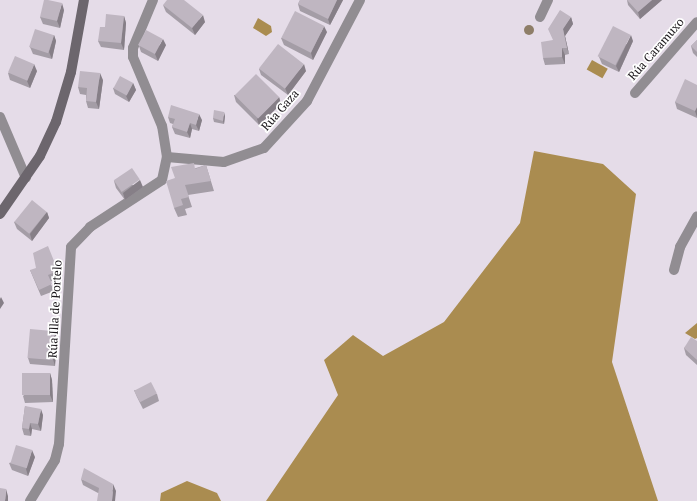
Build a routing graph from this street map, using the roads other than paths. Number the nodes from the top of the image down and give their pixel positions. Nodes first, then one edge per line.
1 (84, 0) edge
2 (153, 0) edge
3 (360, 0) edge
4 (548, 0) edge
5 (540, 17) dead end
6 (697, 22) edge
7 (635, 93) dead end
8 (0, 117) edge
9 (167, 157) junction
10 (26, 178) junction
11 (0, 214) edge
12 (697, 216) edge
13 (674, 270) dead end
14 (30, 501) edge

1 - 10 main road
2 - 9 street, Rúa Illa de Portelo
3 - 9 street, Rúa Gaza
4 - 5 street
6 - 7 street, Rúa Caramuxo
8 - 10 street
9 - 14 street, Rúa Illa de Portelo
10 - 11 main road
12 - 13 street

